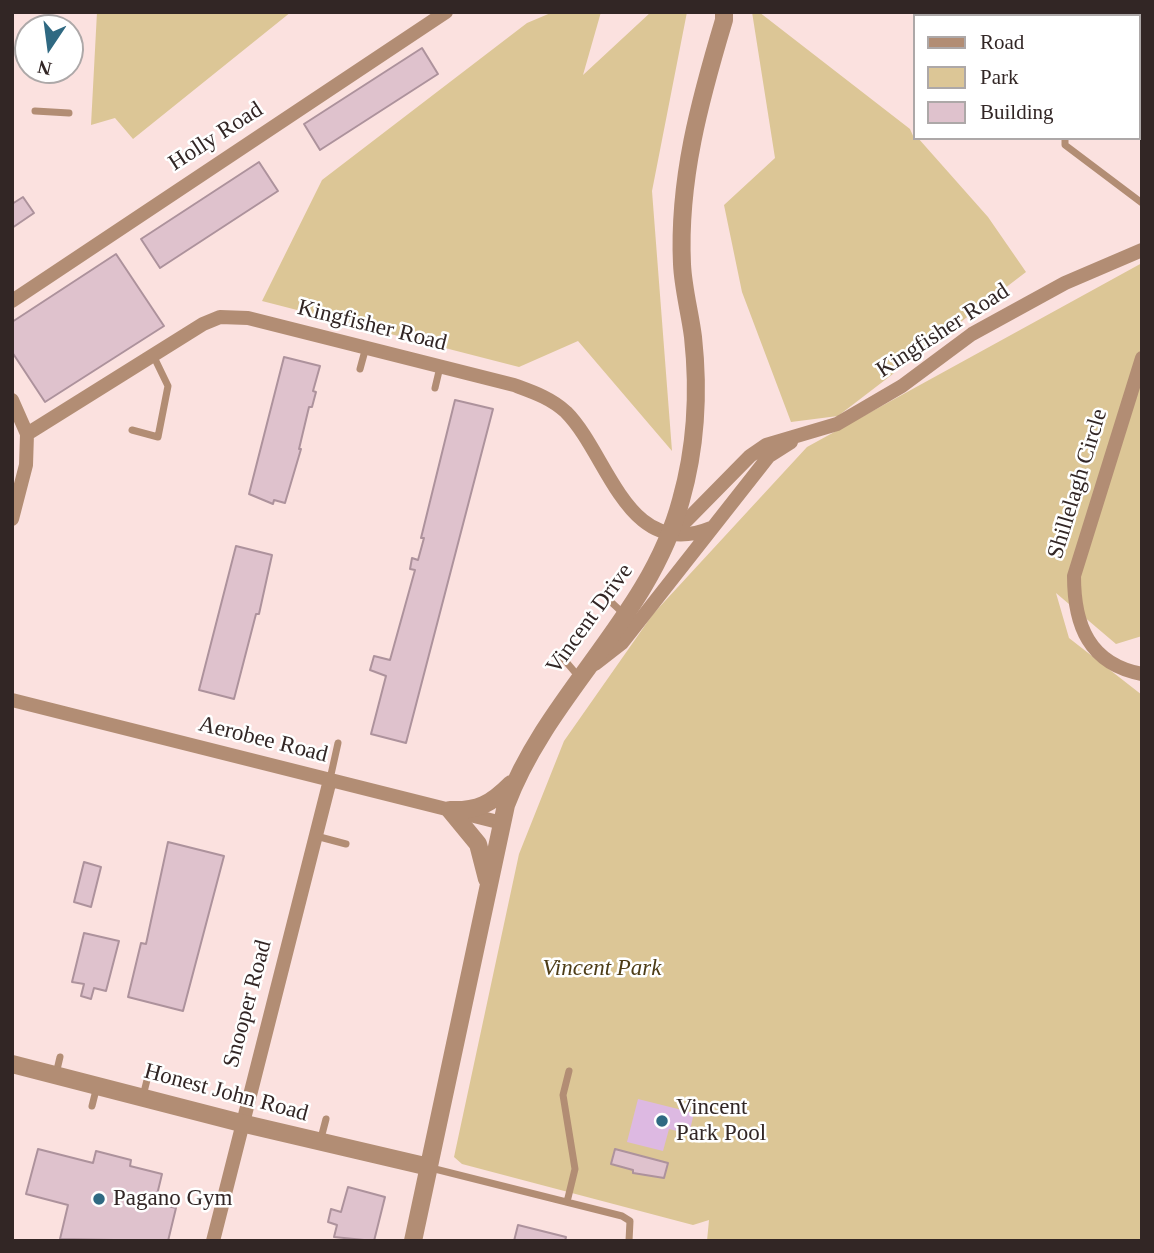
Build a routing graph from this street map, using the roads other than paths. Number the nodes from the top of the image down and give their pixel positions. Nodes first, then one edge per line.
1 (446, 12) edge
2 (724, 12) edge
3 (35, 111) dead end
4 (69, 113) dead end
5 (1065, 140) edge
6 (1142, 203) edge
7 (1142, 250) edge
8 (12, 301) edge
9 (366, 348) junction
10 (153, 355) junction
11 (1142, 358) edge
12 (440, 367) junction
13 (360, 369) dead end
14 (435, 388) dead end
15 (12, 400) edge
16 (132, 430) dead end
17 (807, 432) junction
18 (27, 434) junction
19 (12, 519) edge
20 (711, 528) junction
21 (670, 532) junction
22 (610, 601) dead end
23 (625, 616) junction
24 (562, 657) dead end
25 (1142, 674) edge
26 (579, 677) junction
27 (12, 700) edge
28 (338, 743) dead end
29 (330, 780) junction
30 (516, 780) junction
31 (450, 810) junction
32 (502, 823) junction
33 (315, 836) junction
34 (346, 844) dead end
35 (488, 883) junction
36 (12, 1063) edge
37 (569, 1071) dead end
38 (98, 1086) junction
39 (92, 1106) dead end
40 (326, 1119) dead end
41 (241, 1123) junction
42 (320, 1143) junction
43 (429, 1167) junction
44 (567, 1202) junction
45 (213, 1241) edge
46 (413, 1241) edge
47 (629, 1241) edge

1 - 8 street, Holly Road
2 - 21 street, Vincent Drive
3 - 4 lane
5 - 6 lane
7 - 17 street, Kingfisher Road
9 - 10 street, Kingfisher Road
9 - 12 street, Kingfisher Road
9 - 13 lane
10 - 16 lane
10 - 18 street, Kingfisher Road
11 - 25 street, Shillelagh Circle
12 - 14 lane
12 - 21 street, Kingfisher Road
15 - 18 street
17 - 20 street, Kingfisher Road
17 - 21 street, Kingfisher Road
18 - 19 street
20 - 21 street
20 - 26 street, Kingfisher Road
21 - 23 street, Vincent Drive
22 - 23 lane
23 - 26 street, Vincent Drive
24 - 26 lane
26 - 30 street, Vincent Drive
27 - 29 street, Aerobee Road
28 - 29 lane
29 - 31 street, Aerobee Road
29 - 33 street, Snooper Road
30 - 31 street
30 - 32 street, Vincent Drive
31 - 32 street, Aerobee Road
31 - 35 street
32 - 35 street, Vincent Drive
33 - 34 lane
33 - 41 street, Snooper Road
35 - 43 street, Vincent Drive
36 - 38 street, Honest John Road
37 - 44 lane
38 - 39 lane
38 - 41 street, Honest John Road
40 - 42 lane
41 - 42 street, Honest John Road
41 - 45 street, Snooper Road
42 - 43 street, Honest John Road
43 - 44 lane
43 - 46 street, Vincent Drive
44 - 47 lane

